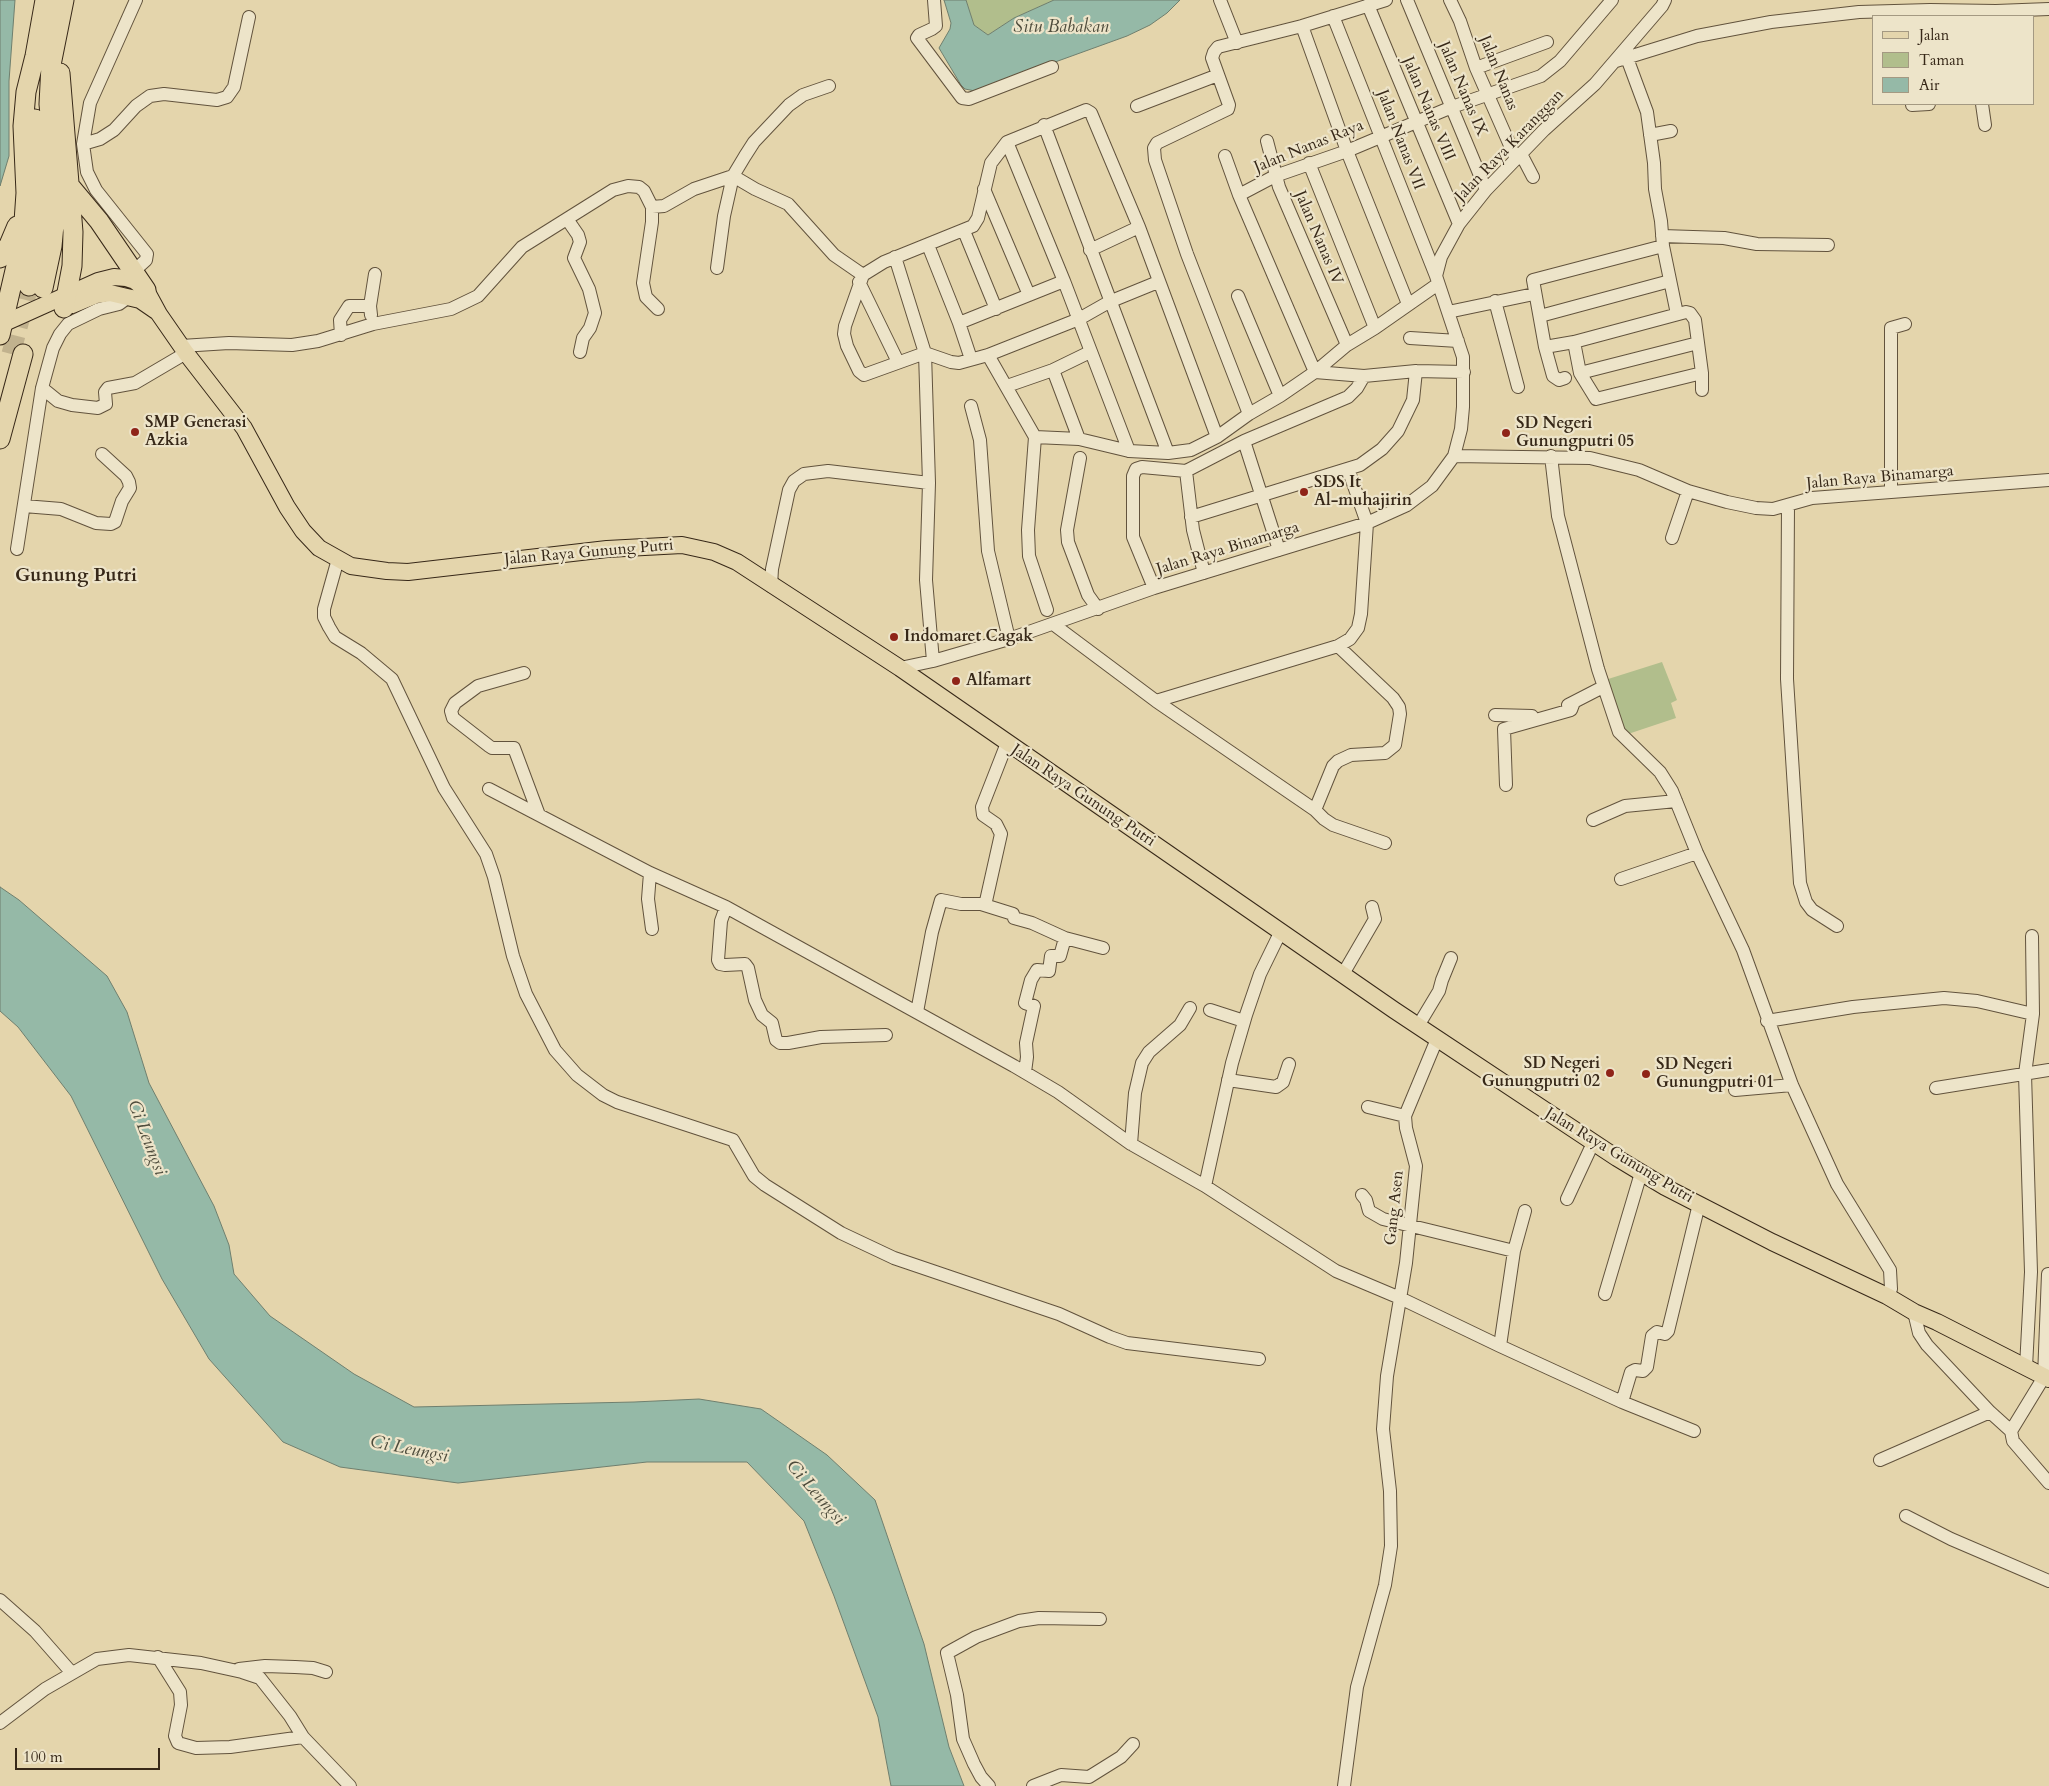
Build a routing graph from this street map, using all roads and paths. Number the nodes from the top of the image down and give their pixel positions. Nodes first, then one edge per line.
1 (45, 0) edge
2 (64, 0) edge
3 (136, 0) edge
4 (934, 0) edge
5 (1220, 0) edge
6 (1386, 0) edge
7 (1407, 0) edge
8 (1450, 0) edge
9 (1612, 0) edge
10 (1665, 0) edge
11 (1368, 5) junction
12 (1972, 9) edge
13 (2049, 9) edge
14 (1333, 16) junction
15 (249, 17) dead end
16 (1302, 26) junction
17 (57, 36) junction
18 (1547, 42) dead end
19 (1237, 44) junction
20 (35, 56) junction
21 (1621, 59) junction
22 (1052, 67) dead end
23 (1476, 68) junction
24 (1218, 75) junction
25 (829, 86) dead end
26 (1488, 94) junction
27 (1982, 105) edge
28 (1137, 106) dead end
29 (1452, 107) junction
30 (1415, 122) junction
31 (1044, 125) junction
32 (1985, 125) dead end
33 (1671, 131) dead end
34 (1650, 135) junction
35 (1382, 136) junction
36 (1267, 141) dead end
37 (1007, 142) junction
38 (83, 144) junction
39 (1347, 151) junction
40 (1225, 156) dead end
41 (1518, 156) junction
42 (1309, 163) junction
43 (734, 176) junction
44 (1275, 176) junction
45 (1533, 177) dead end
46 (69, 185) junction
47 (984, 189) junction
48 (1486, 190) junction
49 (26, 193) junction
50 (1239, 195) junction
51 (652, 207) junction
52 (567, 219) junction
53 (1459, 224) junction
54 (1138, 228) junction
55 (964, 231) junction
56 (1662, 241) junction
57 (1828, 245) dead end
58 (928, 246) junction
59 (1090, 250) junction
60 (895, 257) junction
61 (0, 258) edge
62 (717, 268) dead end
63 (134, 271) junction
64 (375, 274) dead end
65 (861, 278) junction
66 (1437, 280) junction
67 (1064, 281) junction
68 (1670, 281) junction
69 (1158, 282) junction
70 (138, 293) junction
71 (1534, 294) junction
72 (1029, 295) junction
73 (1238, 296) dead end
74 (1495, 301) junction
75 (65, 302) junction
76 (1110, 302) junction
77 (1408, 304) junction
78 (370, 306) junction
79 (658, 309) dead end
80 (996, 309) junction
81 (1448, 312) junction
82 (1677, 314) junction
83 (1540, 316) junction
84 (1079, 319) junction
85 (960, 323) junction
86 (373, 324) junction
87 (1905, 324) dead end
88 (1375, 328) junction
89 (1, 330) edge
90 (341, 335) junction
91 (1410, 338) dead end
92 (1458, 341) junction
93 (1574, 342) junction
94 (1698, 342) junction
95 (1347, 345) junction
96 (1545, 347) junction
97 (184, 349) junction
98 (580, 352) dead end
99 (1090, 352) junction
100 (925, 353) junction
101 (988, 355) junction
102 (971, 359) junction
103 (898, 362) junction
104 (1053, 370) junction
105 (1416, 371) junction
106 (1315, 372) junction
107 (1464, 372) junction
108 (1580, 373) junction
109 (1702, 373) junction
110 (1364, 376) junction
111 (1565, 378) dead end
112 (1007, 386) junction
113 (1518, 387) dead end
114 (42, 388) junction
115 (1702, 390) dead end
116 (0, 392) edge
117 (1280, 396) junction
118 (971, 406) dead end
119 (1249, 414) junction
120 (1035, 437) junction
121 (1217, 437) junction
122 (0, 439) edge
123 (1079, 439) junction
124 (1244, 441) junction
125 (1129, 451) junction
126 (1168, 453) junction
127 (102, 454) dead end
128 (1454, 456) junction
129 (1551, 456) junction
130 (1080, 458) dead end
131 (1348, 469) junction
132 (1186, 471) junction
133 (2049, 480) edge
134 (929, 483) junction
135 (1688, 491) junction
136 (1891, 492) junction
137 (1262, 496) junction
138 (1788, 505) junction
139 (24, 506) junction
140 (1191, 517) junction
141 (1368, 523) junction
142 (1672, 538) dead end
143 (17, 549) dead end
144 (1279, 550) junction
145 (338, 559) junction
146 (1204, 573) junction
147 (771, 586) junction
148 (1154, 588) junction
149 (1098, 609) junction
150 (1047, 610) dead end
151 (1053, 624) junction
152 (1010, 639) junction
153 (1338, 646) junction
154 (933, 662) junction
155 (900, 668) junction
156 (524, 673) dead end
157 (1603, 687) junction
158 (1156, 701) junction
159 (1574, 702) junction
160 (1495, 715) dead end
161 (1007, 743) junction
162 (1506, 785) dead end
163 (489, 789) dead end
164 (1676, 801) junction
165 (1315, 810) junction
166 (539, 815) junction
167 (1593, 820) dead end
168 (1385, 844) dead end
169 (1697, 853) junction
170 (650, 873) junction
171 (1621, 879) dead end
172 (981, 904) junction
173 (1372, 906) dead end
174 (726, 907) junction
175 (1837, 926) dead end
176 (652, 929) dead end
177 (1281, 931) junction
178 (2032, 936) dead end
179 (1065, 938) junction
180 (1103, 948) dead end
181 (1451, 958) dead end
182 (1343, 974) junction
183 (1190, 1008) dead end
184 (1210, 1010) dead end
185 (917, 1012) junction
186 (2033, 1014) junction
187 (1767, 1020) junction
188 (1244, 1021) junction
189 (1418, 1026) junction
190 (886, 1035) dead end
191 (1437, 1039) junction
192 (1289, 1064) dead end
193 (2049, 1070) edge
194 (1025, 1072) junction
195 (2025, 1074) junction
196 (1228, 1080) junction
197 (1792, 1085) junction
198 (1936, 1088) dead end
199 (1734, 1090) dead end
200 (1368, 1107) dead end
201 (1405, 1116) junction
202 (1593, 1143) junction
203 (1131, 1144) junction
204 (1642, 1173) junction
205 (1205, 1186) junction
206 (1362, 1195) dead end
207 (1567, 1199) dead end
208 (1699, 1204) junction
209 (1526, 1211) dead end
210 (1410, 1226) junction
211 (1514, 1252) junction
212 (2031, 1272) junction
213 (2048, 1274) edge
214 (1605, 1294) dead end
215 (1888, 1296) junction
216 (1400, 1298) junction
217 (1914, 1312) junction
218 (2047, 1318) edge
219 (1500, 1346) junction
220 (1259, 1359) dead end
221 (2026, 1367) junction
222 (2047, 1378) edge
223 (1622, 1402) junction
224 (1990, 1412) junction
225 (1694, 1431) dead end
226 (2011, 1431) junction
227 (1880, 1460) dead end
228 (2049, 1483) edge
229 (1906, 1516) dead end
230 (2049, 1581) edge
231 (0, 1600) edge
232 (1100, 1619) dead end
233 (158, 1657) junction
234 (234, 1670) junction
235 (72, 1672) junction
236 (326, 1672) dead end
237 (0, 1723) edge
238 (303, 1737) junction
239 (1133, 1744) dead end
240 (350, 1786) edge
241 (989, 1786) edge
242 (1032, 1786) edge
243 (1344, 1786) edge

1 - 20 highway
2 - 17 highway
3 - 38 street
4 - 22 street
5 - 19 street
6 - 11 street
7 - 29 street, Jalan Nanas IX
8 - 23 street, Jalan Nanas
9 - 26 street, Jalan Nanas Raya
10 - 21 street, Jalan Raya Karanggan
11 - 14 street
11 - 30 street, Jalan Nanas VIII
12 - 13 street
12 - 21 street
14 - 16 street
14 - 35 street, Jalan Nanas VII
15 - 38 street
16 - 19 street
16 - 39 street
17 - 20 highway
17 - 46 highway
18 - 23 street
19 - 24 street
20 - 49 highway
21 - 34 street
21 - 41 street, Jalan Raya Karanggan
23 - 26 street, Jalan Nanas
24 - 28 street
24 - 119 street
25 - 43 street
26 - 29 street, Jalan Nanas Raya
26 - 41 street, Jalan Nanas
27 - 32 street
29 - 30 street, Jalan Nanas Raya
29 - 48 street, Jalan Nanas IX
30 - 35 street, Jalan Nanas Raya
30 - 53 street, Jalan Nanas VIII
31 - 37 street
31 - 54 street
31 - 59 street
33 - 34 street
34 - 56 street
35 - 39 street, Jalan Nanas Raya
35 - 66 street, Jalan Nanas VII
36 - 44 street, Jalan Nanas IV
37 - 47 street
37 - 67 street
38 - 63 street
39 - 42 street, Jalan Nanas Raya
39 - 77 street
40 - 50 street
41 - 45 street, Jalan Nanas
41 - 48 street, Jalan Raya Karanggan
42 - 44 street, Jalan Nanas Raya
42 - 88 street
43 - 51 street
43 - 62 street
43 - 65 street
44 - 50 street, Jalan Nanas Raya
44 - 95 street, Jalan Nanas IV
46 - 63 highway
46 - 75 highway
47 - 55 street
47 - 72 street
48 - 53 street, Jalan Raya Karanggan
49 - 61 highway
49 - 89 highway
50 - 106 street
51 - 52 street
51 - 79 street
52 - 86 street
52 - 98 street
53 - 66 street, Jalan Raya Karanggan
54 - 59 street
54 - 69 street
55 - 58 street
55 - 80 street
56 - 57 street
56 - 68 street
56 - 71 street
58 - 60 street
58 - 85 street
59 - 76 street
60 - 65 street
60 - 100 street
63 - 70 highway
64 - 78 street
65 - 103 street
65 - 103 street
66 - 77 street
66 - 81 street
67 - 72 street
67 - 84 street
68 - 82 street
68 - 83 street
69 - 76 street
69 - 121 street
70 - 75 main road
70 - 97 main road, Jalan Raya Gunung Putri
70 - 114 street
71 - 74 street
71 - 83 street
72 - 80 street
73 - 117 street
74 - 81 street
74 - 113 street
75 - 89 main road
76 - 84 street
76 - 126 street
77 - 88 street
78 - 86 street
78 - 90 street
80 - 85 street
81 - 92 street
82 - 93 street
82 - 94 street
83 - 96 street
84 - 99 street
84 - 101 street
85 - 102 street
86 - 90 street
87 - 136 street
88 - 95 street
90 - 97 street
91 - 92 street
92 - 107 street
93 - 96 street
93 - 108 street
94 - 108 street
94 - 109 street
95 - 106 street
96 - 111 street
97 - 114 street
97 - 145 main road, Jalan Raya Gunung Putri
99 - 104 street
99 - 125 street
100 - 102 street
100 - 103 street
100 - 134 street
101 - 102 street
101 - 112 street
104 - 112 street
104 - 123 street
105 - 107 street
105 - 110 street
105 - 131 street
106 - 110 street
106 - 117 street
107 - 128 street
108 - 109 street
109 - 115 street
110 - 124 street
112 - 120 street
114 - 139 street
116 - 122 highway
117 - 119 street
118 - 152 street
119 - 121 street
120 - 123 street
120 - 150 street
121 - 126 street
123 - 125 street
124 - 132 street
124 - 137 street
125 - 126 street
127 - 139 street
128 - 129 street, Jalan Raya Binamarga
128 - 141 street, Jalan Raya Binamarga
129 - 135 street, Jalan Raya Binamarga
129 - 157 street
130 - 149 street
131 - 137 street
131 - 141 street
132 - 140 street
132 - 148 street
133 - 136 street, Jalan Raya Binamarga
134 - 147 street
134 - 154 street
135 - 138 street, Jalan Raya Binamarga
135 - 142 street
136 - 138 street, Jalan Raya Binamarga
137 - 140 street
137 - 144 street
138 - 175 street
139 - 143 street
140 - 146 street
141 - 144 street, Jalan Raya Binamarga
141 - 153 street
144 - 146 street, Jalan Raya Binamarga
145 - 147 main road, Jalan Raya Gunung Putri
145 - 220 street
146 - 148 street, Jalan Raya Binamarga
147 - 155 main road, Jalan Raya Gunung Putri
148 - 149 street, Jalan Raya Binamarga
149 - 151 street, Jalan Raya Binamarga
151 - 152 street, Jalan Raya Binamarga
151 - 158 street
152 - 154 street, Jalan Raya Binamarga
153 - 158 street
153 - 165 street
154 - 155 street, Jalan Raya Binamarga
155 - 161 main road, Jalan Raya Gunung Putri
156 - 166 street
157 - 159 street
157 - 164 street
158 - 165 street
159 - 160 street
159 - 162 street
161 - 172 street
161 - 177 main road, Jalan Raya Gunung Putri
163 - 166 street
164 - 167 street
164 - 169 street
165 - 168 street
166 - 170 street
169 - 171 street
169 - 187 street
170 - 174 street
170 - 176 street
172 - 179 street
172 - 185 street
173 - 182 street
174 - 185 street
174 - 190 street
177 - 182 main road, Jalan Raya Gunung Putri
177 - 188 street
178 - 186 street
179 - 180 street
179 - 194 street
181 - 189 street
182 - 189 main road, Jalan Raya Gunung Putri
183 - 203 street
184 - 188 street
185 - 194 street
186 - 187 street
186 - 195 street
187 - 197 street
188 - 196 street
189 - 191 main road, Jalan Raya Gunung Putri
191 - 201 street
191 - 202 main road, Jalan Raya Gunung Putri
192 - 196 street
193 - 195 street
194 - 203 street
195 - 198 street
195 - 212 street
196 - 205 street
197 - 199 street
197 - 215 street
200 - 201 street
201 - 210 street, Gang Asen
202 - 204 main road, Jalan Raya Gunung Putri
202 - 207 street
203 - 205 street
204 - 208 main road, Jalan Raya Gunung Putri
204 - 214 street
205 - 216 street
206 - 210 street
208 - 215 main road, Jalan Raya Gunung Putri
208 - 223 street
209 - 211 street
210 - 211 street
210 - 216 street, Gang Asen
211 - 219 street
212 - 213 street
212 - 221 street
213 - 218 street
215 - 217 main road, Jalan Raya Gunung Putri
216 - 219 street
216 - 243 street, Gang Asen
217 - 221 main road, Jalan Raya Gunung Putri
217 - 224 street
218 - 222 street
219 - 223 street
221 - 222 main road, Jalan Raya Gunung Putri
222 - 226 street
223 - 225 street
224 - 226 street
224 - 227 street
226 - 228 street
229 - 230 street
231 - 235 street
232 - 241 street
233 - 234 street
233 - 235 street
233 - 238 street
234 - 236 street
234 - 238 street
235 - 237 street
238 - 240 street
239 - 242 street

